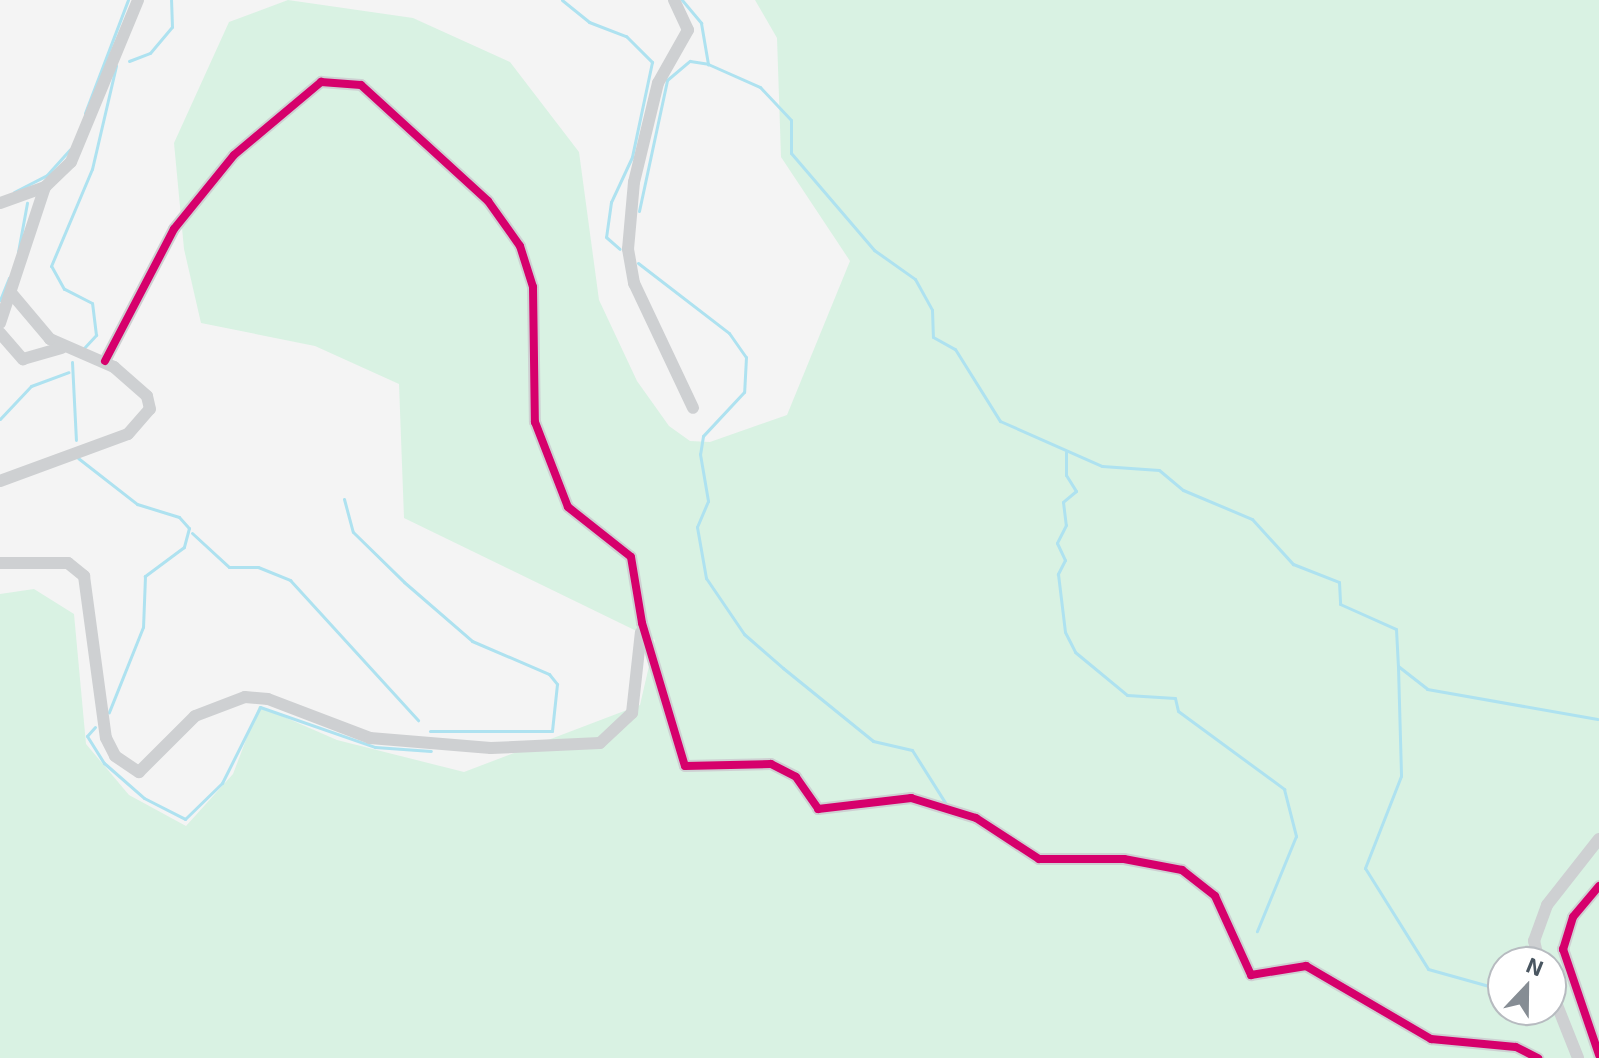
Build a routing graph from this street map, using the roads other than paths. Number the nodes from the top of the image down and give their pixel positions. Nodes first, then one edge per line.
1 (138, 0) edge
2 (674, 0) edge
3 (45, 187) junction
4 (0, 203) edge
5 (12, 294) junction
6 (0, 323) edge
7 (0, 333) edge
8 (61, 348) junction
9 (105, 361) junction
10 (693, 408) dead end
11 (0, 481) edge
12 (0, 563) edge
13 (642, 623) junction
14 (1599, 839) edge
15 (1599, 886) edge
16 (1535, 946) edge
17 (1565, 1026) edge
18 (1599, 1055) edge
19 (1538, 1058) edge
20 (1578, 1058) edge

1 - 3 street
2 - 10 street
3 - 4 street
3 - 5 street
5 - 6 street
5 - 8 street
7 - 8 street
8 - 9 street
9 - 11 street
9 - 13 street
12 - 13 street
13 - 19 street
14 - 16 street
15 - 18 street
17 - 20 street

